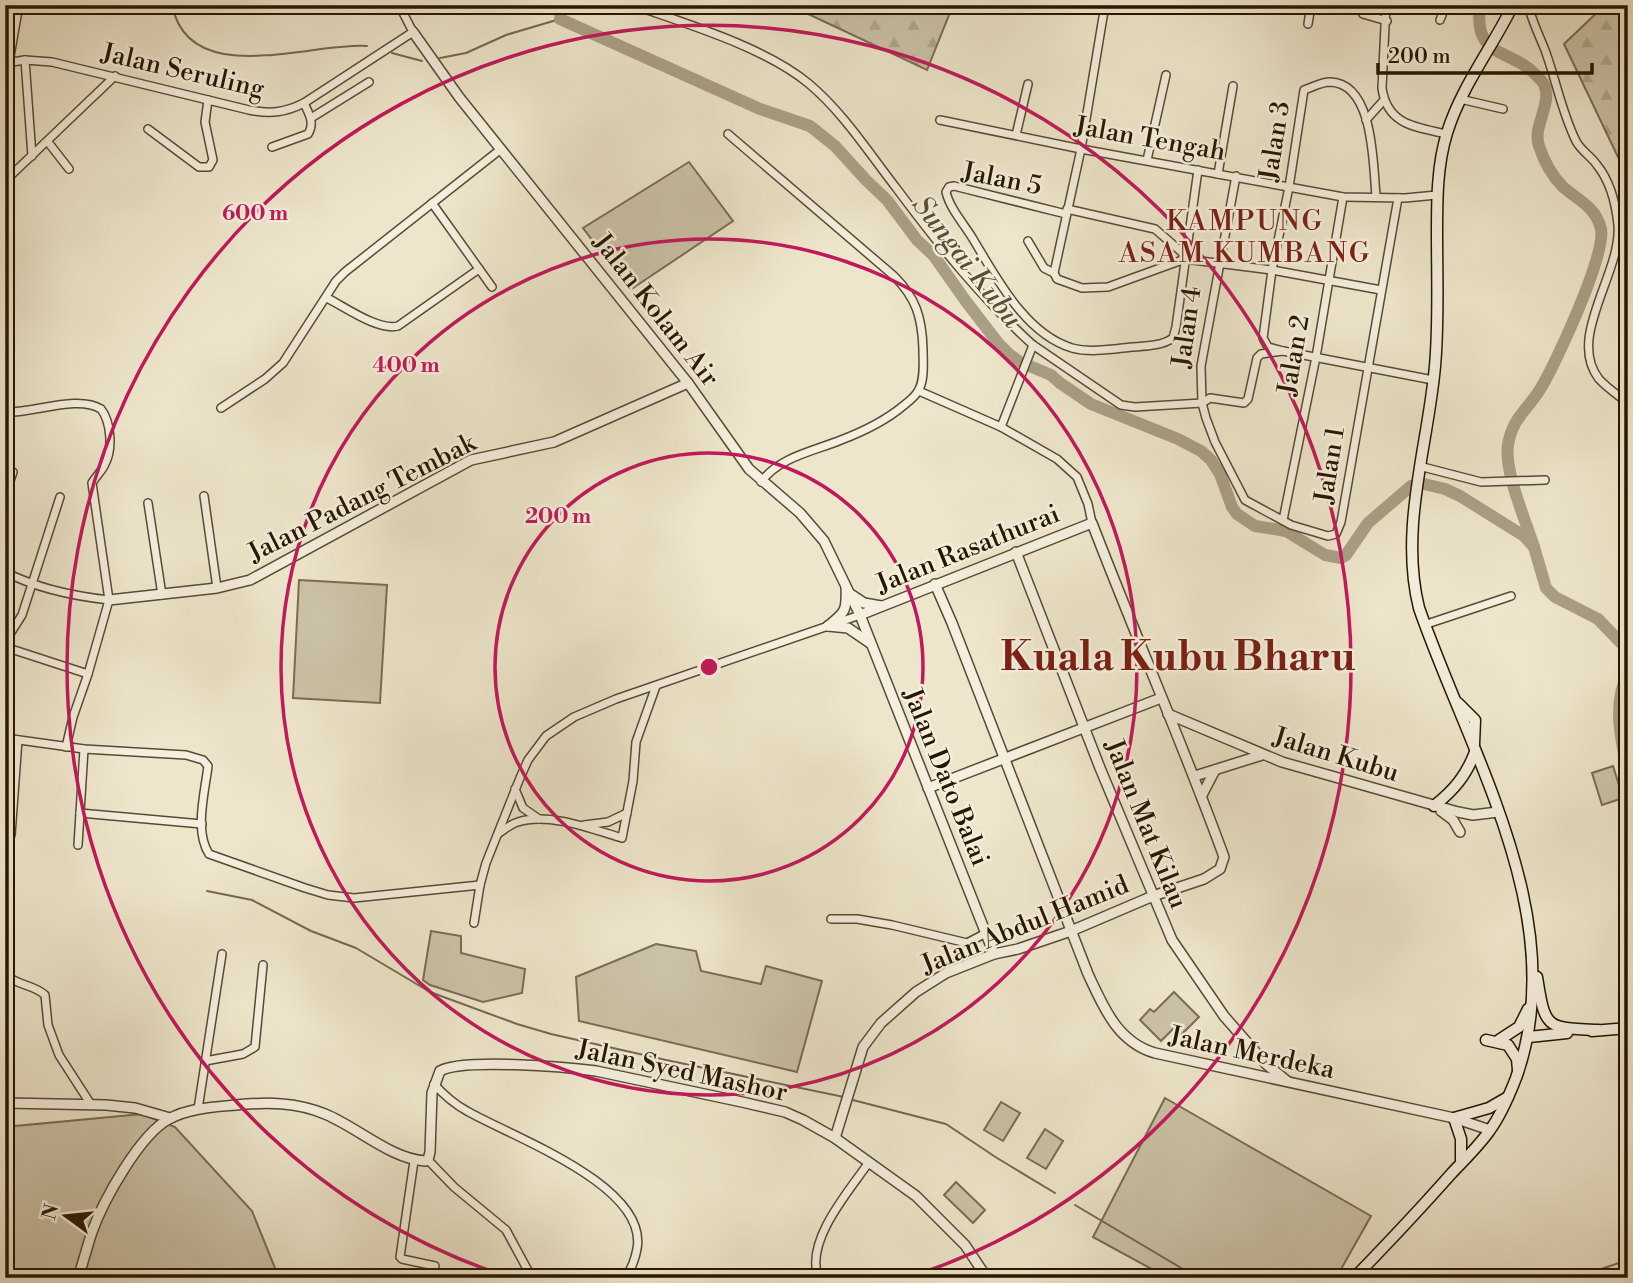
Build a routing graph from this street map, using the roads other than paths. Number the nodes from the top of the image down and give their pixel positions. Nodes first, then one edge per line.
1 (19, 5) edge
2 (399, 5) edge
3 (633, 5) edge
4 (1105, 5) edge
5 (1311, 5) edge
6 (1357, 5) edge
7 (1387, 5) edge
8 (1446, 5) edge
9 (1513, 5) edge
10 (1528, 5) edge
11 (1440, 20) dead end
12 (1387, 21) junction
13 (1308, 24) dead end
14 (414, 32) junction
15 (25, 60) junction
16 (7, 63) edge
17 (1166, 75) dead end
18 (115, 76) junction
19 (369, 82) dead end
20 (1028, 84) dead end
21 (1233, 86) dead end
22 (1460, 99) junction
23 (208, 100) junction
24 (1384, 100) junction
25 (304, 103) junction
26 (1503, 109) dead end
27 (311, 118) junction
28 (940, 120) dead end
29 (1366, 120) junction
30 (148, 128) dead end
31 (728, 134) dead end
32 (1446, 134) junction
33 (1016, 135) junction
34 (48, 142) junction
35 (272, 147) dead end
36 (501, 149) junction
37 (1082, 149) junction
38 (32, 156) junction
39 (1147, 160) junction
40 (69, 169) dead end
41 (1198, 170) junction
42 (1218, 174) junction
43 (1236, 176) junction
44 (5, 181) edge
45 (1289, 187) junction
46 (1437, 195) junction
47 (1376, 196) junction
48 (1343, 197) junction
49 (1398, 198) junction
50 (432, 203) junction
51 (1067, 211) junction
52 (1028, 241) dead end
53 (1185, 257) junction
54 (1218, 264) junction
55 (479, 270) junction
56 (1272, 270) junction
57 (1054, 273) junction
58 (1329, 281) junction
59 (492, 287) dead end
60 (1381, 290) junction
61 (327, 298) junction
62 (1033, 345) junction
63 (1283, 351) junction
64 (1317, 358) junction
65 (1367, 368) junction
66 (1433, 380) junction
67 (688, 383) junction
68 (919, 390) junction
69 (1628, 402) edge
70 (1202, 403) junction
71 (221, 408) dead end
72 (5, 412) edge
73 (1001, 428) junction
74 (1419, 466) junction
75 (13, 472) dead end
76 (1545, 480) dead end
77 (761, 482) junction
78 (5, 496) edge
79 (204, 496) dead end
80 (60, 497) dead end
81 (148, 503) dead end
82 (1283, 520) junction
83 (1092, 523) junction
84 (1016, 552) junction
85 (5, 572) edge
86 (32, 584) junction
87 (846, 584) junction
88 (935, 584) junction
89 (217, 588) junction
90 (851, 594) junction
91 (162, 595) junction
92 (1511, 596) dead end
93 (109, 600) junction
94 (879, 607) junction
95 (860, 615) junction
96 (1424, 625) junction
97 (828, 626) junction
98 (870, 640) junction
99 (5, 644) edge
100 (88, 674) junction
101 (656, 686) junction
102 (1161, 698) junction
103 (1168, 714) junction
104 (1084, 727) junction
105 (5, 738) edge
106 (18, 740) junction
107 (1229, 741) junction
108 (66, 747) junction
109 (83, 748) junction
110 (1474, 749) junction
111 (1262, 755) junction
112 (1005, 758) junction
113 (1232, 763) junction
114 (1215, 770) junction
115 (1195, 776) junction
116 (928, 788) junction
117 (515, 789) junction
118 (1202, 795) junction
119 (1434, 806) junction
120 (1498, 812) junction
121 (80, 813) junction
122 (627, 813) junction
123 (540, 819) junction
124 (202, 824) junction
125 (580, 825) junction
126 (1460, 832) dead end
127 (498, 834) junction
128 (11, 835) dead end
129 (78, 845) dead end
130 (480, 885) junction
131 (1153, 896) junction
132 (831, 919) dead end
133 (474, 923) dead end
134 (1071, 930) junction
135 (986, 933) junction
136 (1530, 935) junction
137 (222, 954) dead end
138 (994, 954) junction
139 (263, 965) dead end
140 (5, 974) edge
141 (1532, 995) junction
142 (1628, 1028) edge
143 (1598, 1030) junction
144 (1529, 1037) junction
145 (1486, 1040) dead end
146 (1499, 1040) dead end
147 (205, 1061) junction
148 (1266, 1064) junction
149 (1518, 1070) junction
150 (1263, 1077) junction
151 (1288, 1082) junction
152 (434, 1084) junction
153 (1509, 1097) junction
154 (5, 1103) edge
155 (90, 1104) junction
156 (198, 1109) junction
157 (170, 1118) junction
158 (1454, 1118) junction
159 (1490, 1130) junction
160 (835, 1138) junction
161 (428, 1160) junction
162 (414, 1161) junction
163 (869, 1162) junction
164 (1461, 1163) junction
165 (435, 1266) dead end
166 (627, 1277) edge
167 (78, 1278) edge
168 (532, 1278) edge
169 (825, 1278) edge
170 (838, 1278) edge
171 (879, 1278) edge
172 (987, 1278) edge
173 (1354, 1278) edge

1 - 16 street
2 - 14 street
3 - 62 street
4 - 37 street
5 - 13 street
6 - 12 street
7 - 12 street
8 - 11 street
9 - 22 main road
10 - 69 street
12 - 24 street
14 - 25 street, Jalan Seruling
14 - 36 street, Jalan Kolam Air
15 - 16 street, Jalan Seruling
15 - 18 street, Jalan Seruling
15 - 38 street
17 - 39 street
18 - 23 street, Jalan Seruling
18 - 34 street
19 - 27 street
20 - 33 street
21 - 42 street
22 - 26 street
22 - 32 main road
23 - 25 street, Jalan Seruling
23 - 30 street
24 - 29 street
24 - 32 street
25 - 27 street
27 - 35 street
28 - 33 street, Jalan Tengah
29 - 45 street, Jalan 3
29 - 47 street, Jalan 3
31 - 68 street
32 - 46 main road
33 - 37 street, Jalan Tengah
34 - 38 street
34 - 40 street
36 - 50 street
36 - 67 street, Jalan Kolam Air
37 - 39 street, Jalan Tengah
37 - 51 street
38 - 44 street
39 - 41 street, Jalan Tengah
41 - 42 street, Jalan Tengah
41 - 53 street, Jalan 5
42 - 43 street, Jalan Tengah
43 - 45 street, Jalan Tengah
43 - 54 street, Jalan 4
45 - 48 street, Jalan Tengah
45 - 56 street, Jalan 3
46 - 49 street, Jalan Tengah
46 - 66 main road
47 - 48 street, Jalan Tengah
47 - 49 street, Jalan Tengah
48 - 58 street, Jalan 2
49 - 60 street, Jalan 1
50 - 55 street
50 - 61 street
51 - 53 street
51 - 53 street, Jalan 5
51 - 57 street
52 - 57 street
53 - 54 street
53 - 57 street
54 - 56 street
54 - 70 street, Jalan 4
55 - 59 street
55 - 61 street
56 - 58 street
56 - 63 street, Jalan 3
58 - 60 street
58 - 64 street, Jalan 2
60 - 65 street, Jalan 1
61 - 71 street
62 - 70 street
62 - 73 street
63 - 64 street
63 - 70 street
64 - 65 street
64 - 82 street, Jalan 2
65 - 66 street
65 - 82 street, Jalan 1
66 - 74 main road
67 - 77 street, Jalan Kolam Air
67 - 89 street, Jalan Padang Tembak
68 - 73 street
68 - 77 street
70 - 82 street, Jalan 1
72 - 93 street
73 - 83 street
74 - 76 street
74 - 96 main road
75 - 78 street
77 - 87 street, Jalan Kolam Air
79 - 89 street
80 - 86 street
81 - 91 street
83 - 84 street, Jalan Rasathurai
83 - 102 street
84 - 88 street, Jalan Rasathurai
84 - 104 street, Jalan Mat Kilau
85 - 86 street, Jalan Padang Tembak
86 - 93 street, Jalan Padang Tembak
86 - 99 street
87 - 90 street, Jalan Kolam Air
87 - 97 street
88 - 94 street, Jalan Rasathurai
88 - 112 street, Jalan Merdeka
89 - 91 street, Jalan Padang Tembak
90 - 94 street
90 - 95 street, Jalan Kolam Air
91 - 93 street, Jalan Padang Tembak
92 - 96 street
93 - 100 street
94 - 95 street, Jalan Rasathurai
94 - 98 street
95 - 97 street
95 - 98 street, Jalan Dato Balai
96 - 110 main road
97 - 98 street
97 - 101 street
98 - 116 street, Jalan Dato Balai
99 - 100 street
100 - 108 street
101 - 117 street
101 - 122 street
102 - 103 street
102 - 104 street
103 - 107 street, Jalan Kubu
103 - 115 street
104 - 112 street
104 - 131 street, Jalan Mat Kilau
105 - 106 street
106 - 108 street
106 - 128 street
107 - 111 street, Jalan Kubu
107 - 113 street
108 - 109 street
109 - 121 street
109 - 124 street
110 - 119 main road
110 - 120 main road
111 - 113 street
111 - 119 street, Jalan Kubu
112 - 116 street
112 - 134 street, Jalan Merdeka
113 - 114 street
114 - 115 street
114 - 118 street
115 - 118 street
116 - 135 street, Jalan Dato Balai
117 - 123 street
117 - 127 street
118 - 131 street, Jalan Abdul Hamid
119 - 120 street, Jalan Kubu
119 - 126 street
120 - 136 main road
121 - 124 street
121 - 129 street
122 - 125 street
122 - 125 street
123 - 125 street
123 - 127 street
124 - 130 street
127 - 130 street
130 - 133 street
131 - 134 street, Jalan Abdul Hamid
131 - 148 street, Jalan Mat Kilau
132 - 135 street
134 - 138 street, Jalan Abdul Hamid
134 - 150 street, Jalan Merdeka
135 - 138 street, Jalan Dato Balai
136 - 141 main road
136 - 143 main road
137 - 147 street
138 - 160 street, Jalan Abdul Hamid
139 - 147 street
140 - 155 street
141 - 144 main road
141 - 146 main road
142 - 143 main road
143 - 144 main road
144 - 149 main road
145 - 149 main road
147 - 156 street
148 - 150 street
148 - 151 street, Jalan Mat Kilau
149 - 153 main road
150 - 151 street, Jalan Merdeka
151 - 158 street, Jalan Merdeka
152 - 160 street, Jalan Syed Mashor
152 - 161 street
152 - 166 street
153 - 158 main road
153 - 159 main road
154 - 155 street
155 - 157 street
156 - 157 street
156 - 162 street
157 - 167 street
158 - 159 street, Jalan Merdeka
158 - 164 main road
159 - 164 main road
160 - 163 street, Jalan Syed Mashor
161 - 162 street
161 - 168 street
162 - 165 street
163 - 169 street
163 - 172 street, Jalan Syed Mashor
164 - 173 main road
170 - 171 street

